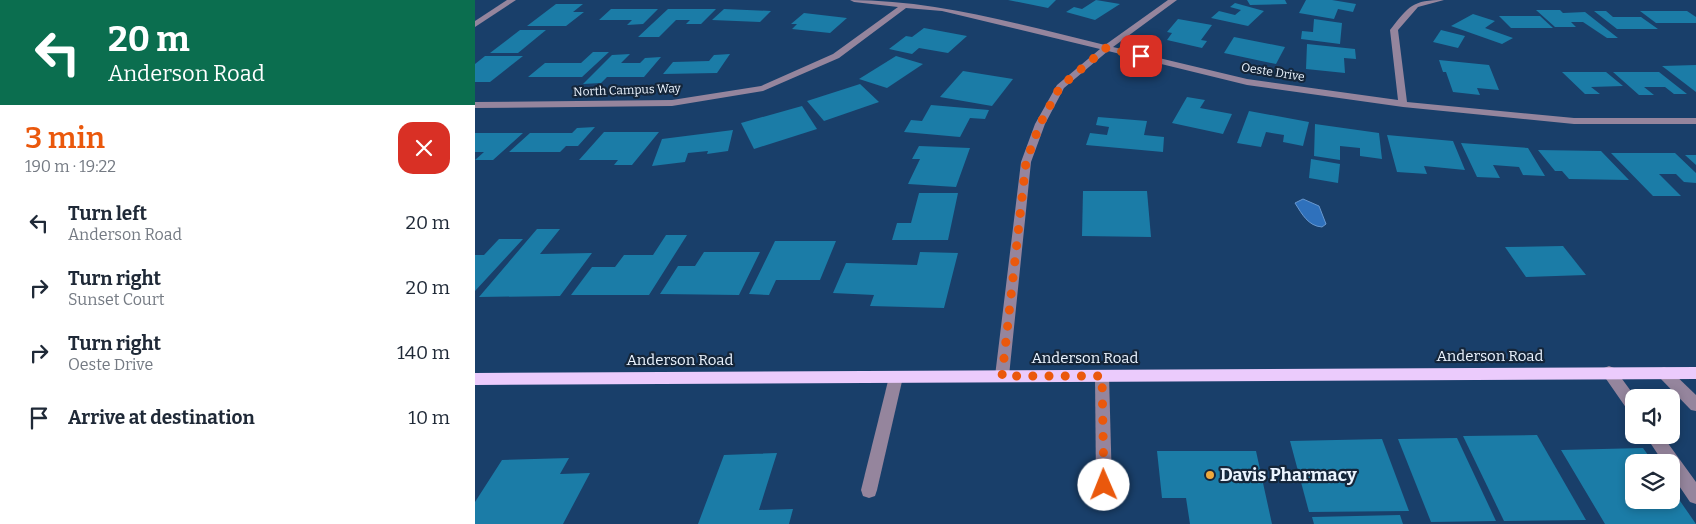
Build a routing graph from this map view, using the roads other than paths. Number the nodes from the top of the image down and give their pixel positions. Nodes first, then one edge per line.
1 (512, 0) edge
2 (854, 0) edge
3 (1173, 0) edge
4 (1440, 0) edge
5 (905, 5) junction
6 (475, 25) edge
7 (1106, 48) junction
8 (475, 104) edge
9 (1403, 104) junction
10 (1696, 121) edge
11 (1609, 372) junction
12 (1664, 373) junction
13 (1696, 373) edge
14 (1002, 376) junction
15 (1102, 376) junction
16 (896, 377) junction
17 (475, 379) edge
18 (1625, 394) edge
19 (1696, 406) edge
20 (1659, 444) edge
21 (1104, 485) dead end
22 (869, 490) dead end
23 (1696, 496) edge

1 - 6 street
2 - 5 street, Oeste Drive
3 - 7 street
4 - 9 street
5 - 7 street, Oeste Drive
5 - 8 street, North Campus Way
7 - 9 street, Oeste Drive
7 - 14 street
9 - 10 street, Oeste Drive
11 - 12 main road, Anderson Road
11 - 15 main road, Anderson Road
11 - 18 street
12 - 13 main road, Anderson Road
12 - 19 street
14 - 15 main road, Anderson Road
14 - 16 main road, Anderson Road
15 - 21 street
16 - 17 main road, Anderson Road
16 - 22 street
20 - 23 street

